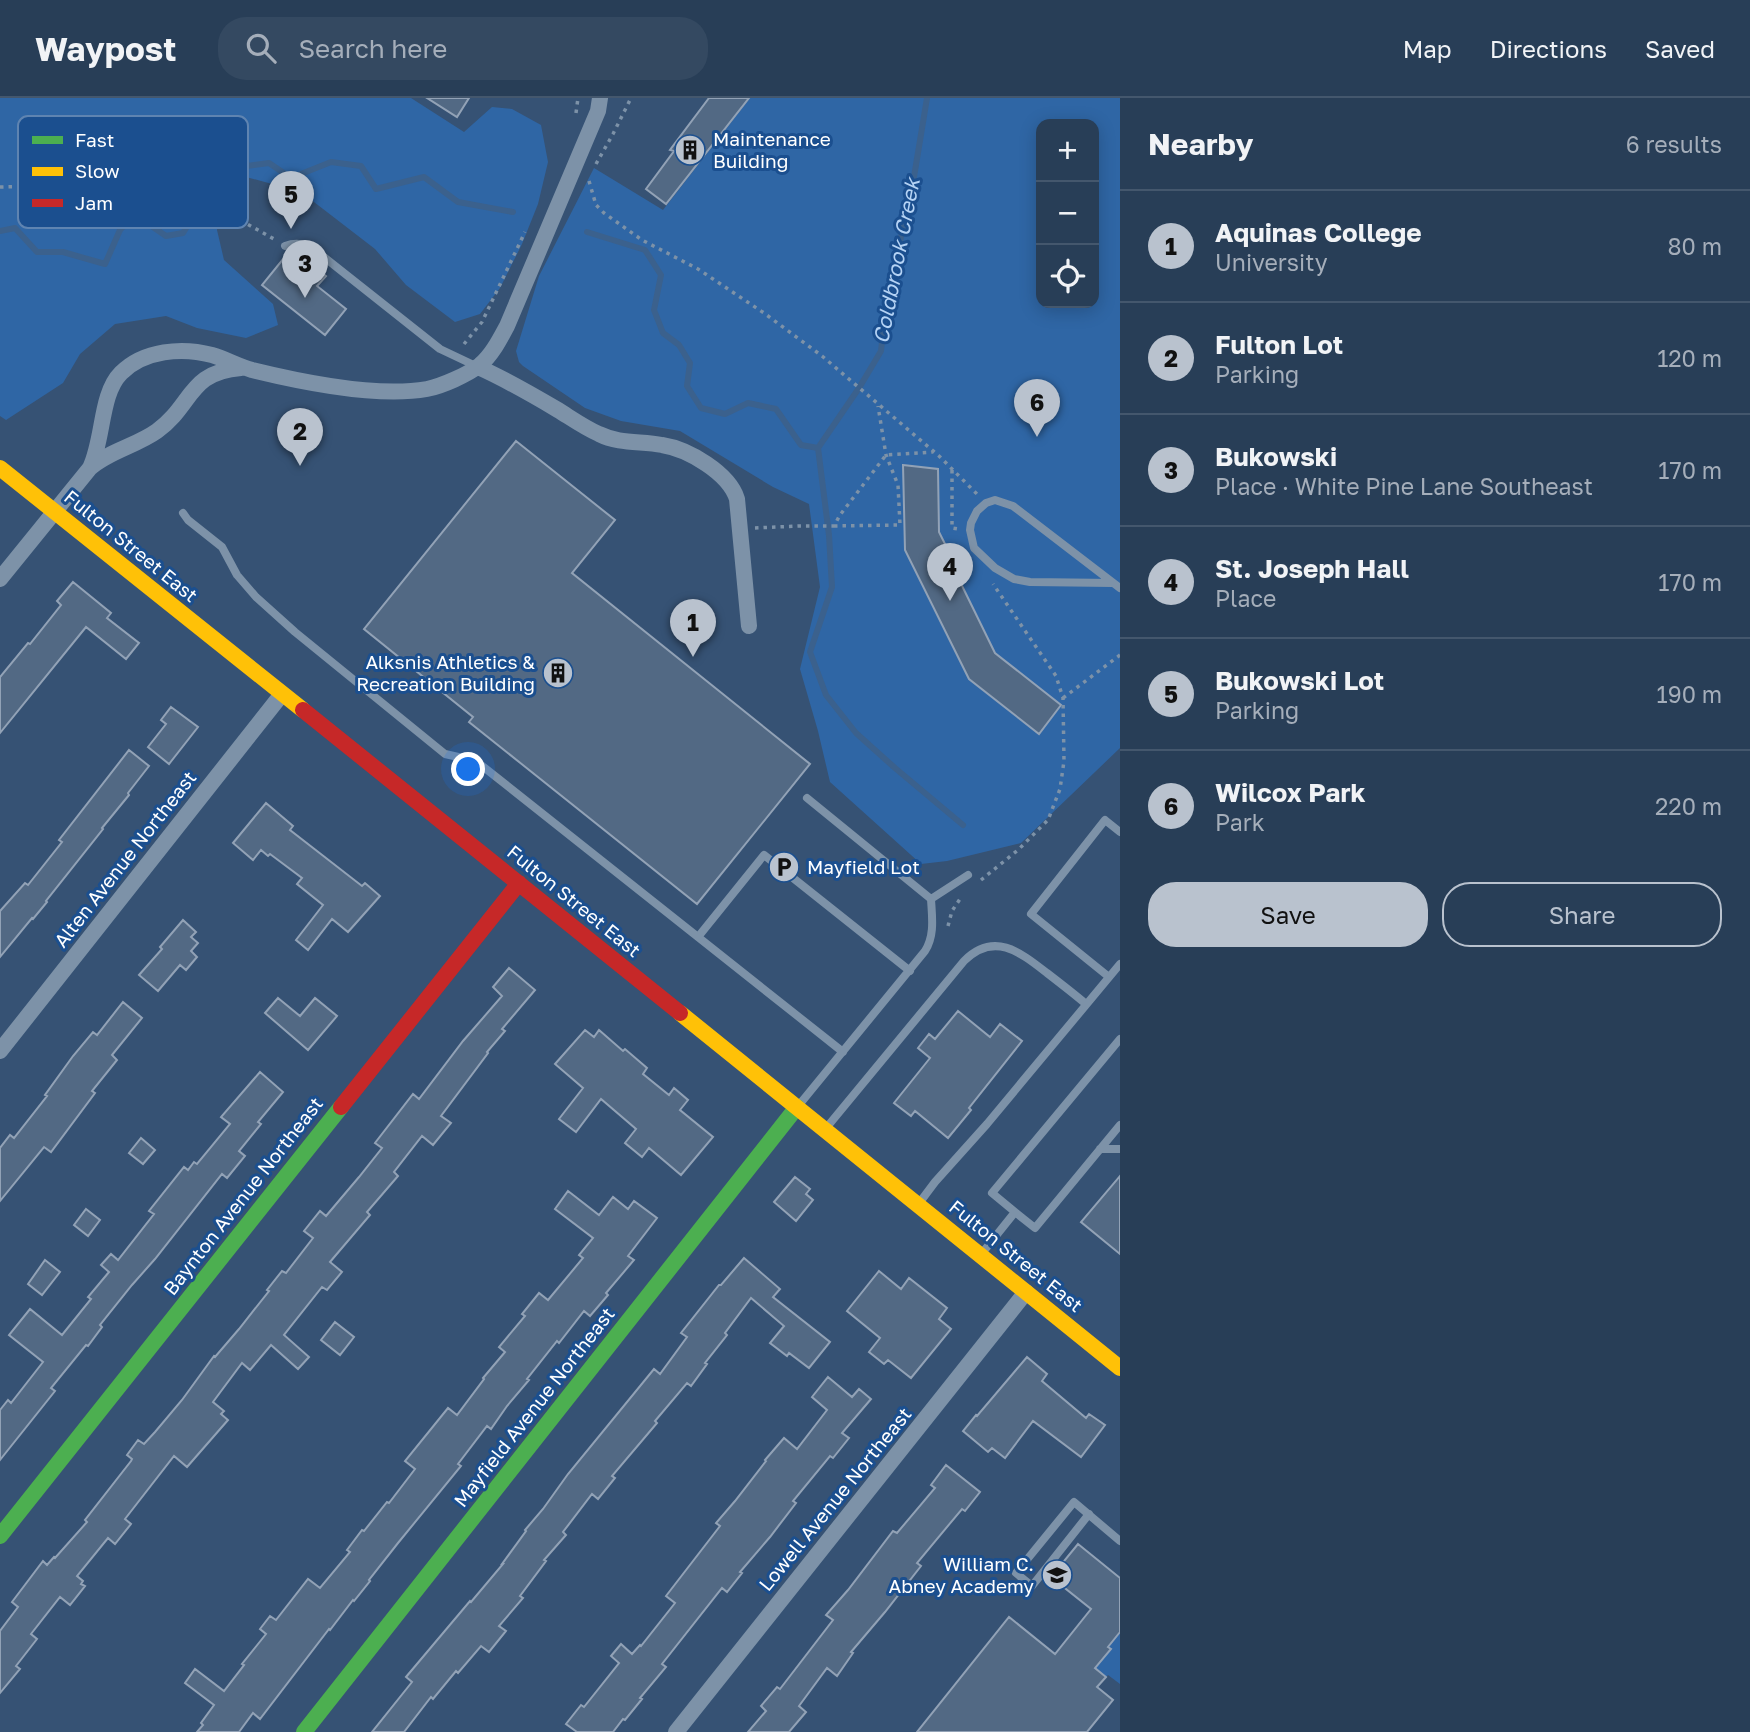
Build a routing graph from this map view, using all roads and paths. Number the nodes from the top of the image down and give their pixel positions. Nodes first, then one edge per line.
1 (578, 98) edge
2 (600, 98) edge
3 (631, 98) edge
4 (575, 124) dead end
5 (591, 172) dead end
6 (589, 178) dead end
7 (0, 187) edge
8 (18, 187) edge
9 (248, 225) edge
10 (528, 228) dead end
11 (285, 246) joint
12 (446, 354) junction
13 (243, 367) junction
14 (478, 367) junction
15 (878, 403) junction
16 (933, 452) junction
17 (886, 455) junction
18 (0, 468) edge
19 (90, 468) junction
20 (952, 470) junction
21 (986, 503) junction
22 (54, 511) junction
23 (183, 513) dead end
24 (834, 526) junction
25 (740, 529) junction
26 (970, 530) junction
27 (986, 575) dead end
28 (0, 579) edge
29 (1116, 586) edge
30 (749, 626) dead end
31 (1120, 655) edge
32 (282, 694) junction
33 (1063, 698) junction
34 (807, 798) dead end
35 (1120, 832) edge
36 (968, 875) dead end
37 (519, 883) junction
38 (975, 884) dead end
39 (962, 896) dead end
40 (931, 899) junction
41 (946, 934) dead end
42 (698, 937) junction
43 (1120, 964) edge
44 (909, 971) junction
45 (1109, 976) junction
46 (1086, 1004) junction
47 (1120, 1039) edge
48 (0, 1051) edge
49 (843, 1052) junction
50 (797, 1107) junction
51 (1120, 1125) edge
52 (825, 1130) junction
53 (1100, 1149) junction
54 (1120, 1149) edge
55 (918, 1205) junction
56 (1015, 1212) junction
57 (980, 1255) junction
58 (1026, 1292) junction
59 (1120, 1368) edge
60 (1089, 1514) junction
61 (0, 1536) edge
62 (1120, 1541) edge
63 (304, 1732) edge
64 (676, 1732) edge

1 - 4 path
2 - 14 street
3 - 5 path
6 - 15 path
7 - 8 path
9 - 11 path
10 - 12 path
11 - 12 lane
12 - 14 lane
13 - 14 street
13 - 19 street
13 - 19 street
14 - 25 street
15 - 16 path
15 - 17 path
16 - 17 path
16 - 20 path
17 - 24 path
17 - 24 path
18 - 22 street, Fulton Street East
19 - 22 street
20 - 21 path
20 - 26 path
21 - 26 lane
21 - 29 lane
22 - 28 street
22 - 32 street, Fulton Street East
23 - 42 lane
24 - 25 path
25 - 30 street
26 - 29 lane
27 - 33 path
31 - 33 path
32 - 37 street, Fulton Street East
32 - 48 street, Alten Avenue Northeast
33 - 38 path
34 - 40 lane
35 - 45 lane
36 - 40 lane
37 - 50 street, Fulton Street East
37 - 61 street, Baynton Avenue Northeast
39 - 41 path
40 - 44 lane
42 - 44 lane
42 - 49 lane
43 - 45 lane
44 - 49 lane
45 - 46 lane
46 - 52 lane
46 - 55 lane
47 - 56 lane
49 - 50 lane
50 - 52 street, Fulton Street East
50 - 63 street, Mayfield Avenue Northeast
51 - 53 lane
52 - 55 street, Fulton Street East
53 - 54 lane
53 - 56 lane
55 - 57 street, Fulton Street East
56 - 57 lane
57 - 58 street, Fulton Street East
58 - 59 street, Fulton Street East
58 - 64 street, Lowell Avenue Northeast
60 - 60 lane
60 - 62 lane

